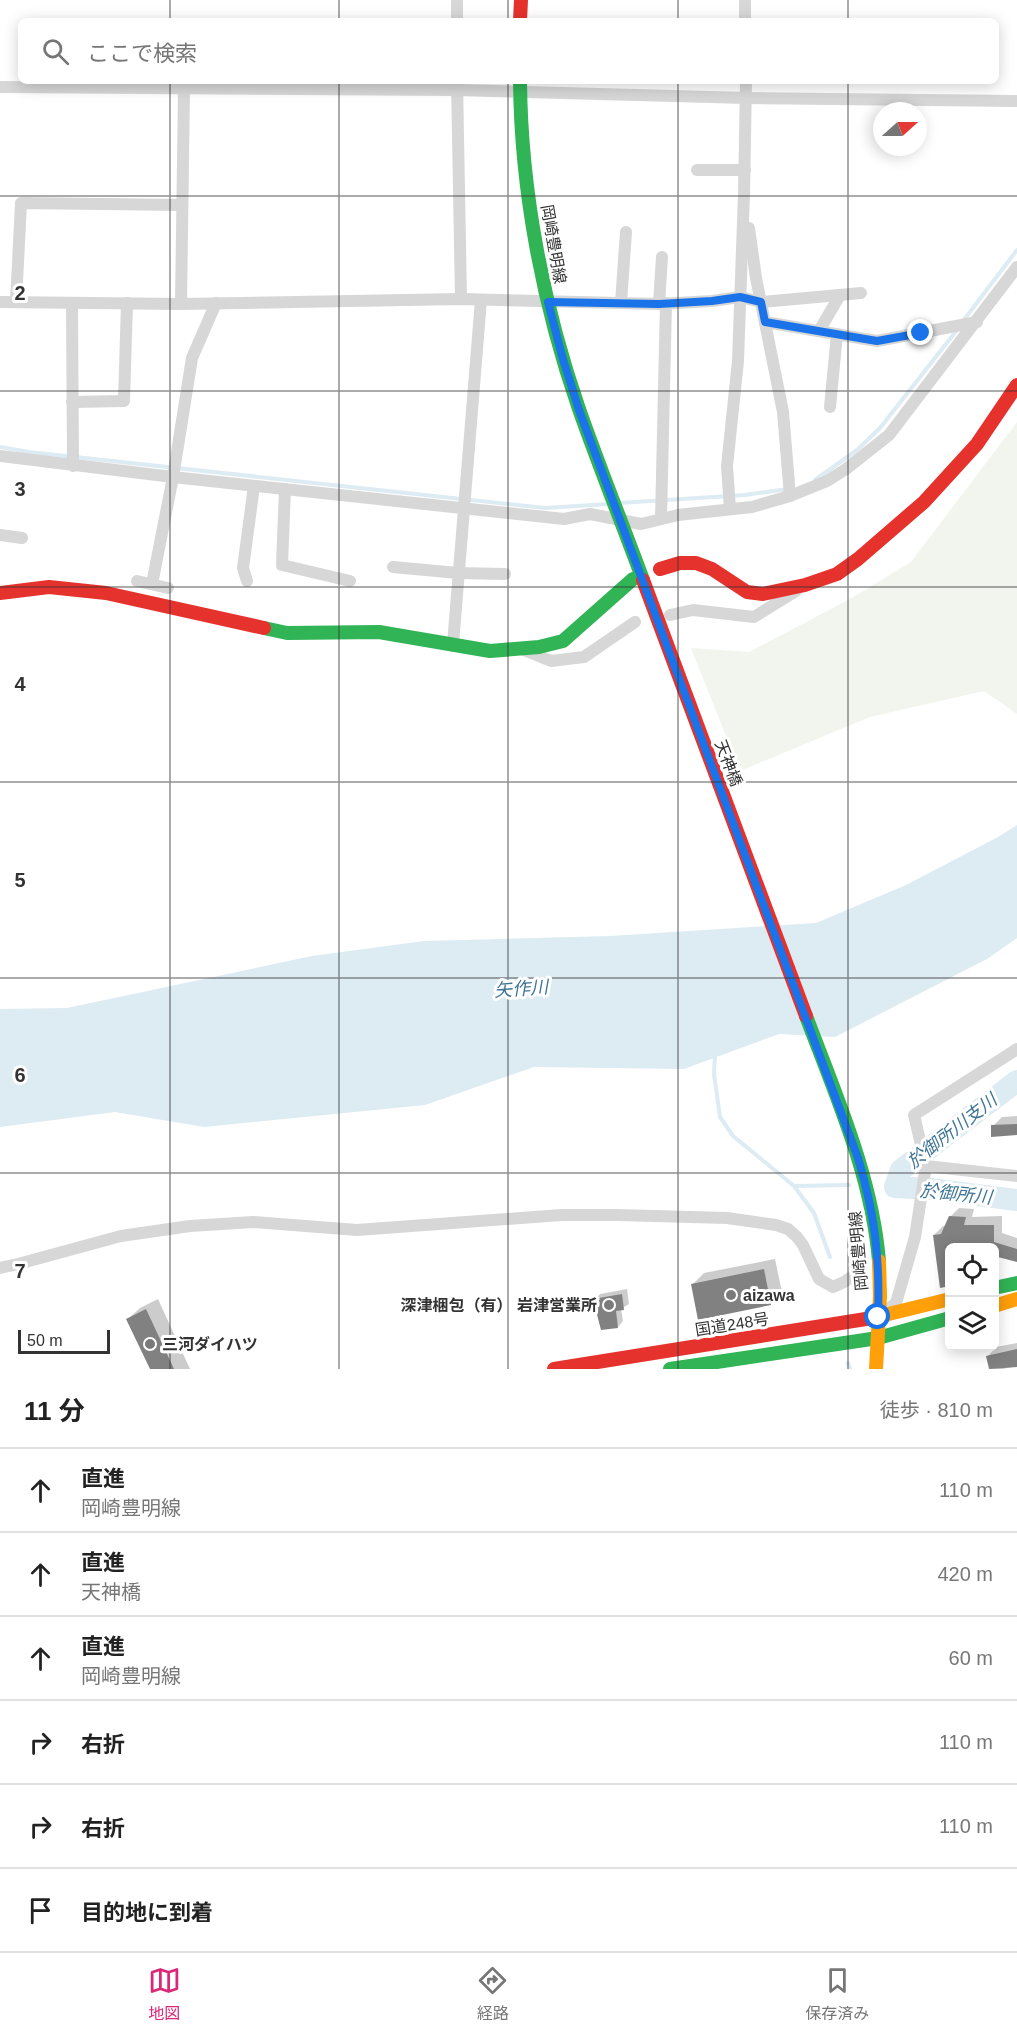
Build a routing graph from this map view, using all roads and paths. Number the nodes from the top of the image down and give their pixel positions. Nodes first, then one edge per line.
1 (457, 0) edge
2 (520, 0) edge
3 (745, 0) edge
4 (457, 18) edge
5 (520, 18) edge
6 (745, 18) edge
7 (746, 84) edge
8 (457, 86) edge
9 (0, 87) edge
10 (520, 87) edge
11 (184, 90) junction
12 (746, 98) junction
13 (1017, 101) edge
14 (697, 170) dead end
15 (745, 170) junction
16 (744, 194) junction
17 (182, 205) junction
18 (626, 232) dead end
19 (662, 257) dead end
20 (1017, 267) edge
21 (861, 293) dead end
22 (840, 295) junction
23 (740, 297) junction
24 (461, 299) junction
25 (481, 300) junction
26 (0, 302) edge
27 (16, 302) junction
28 (548, 302) junction
29 (761, 302) junction
30 (72, 303) junction
31 (127, 303) junction
32 (216, 303) junction
33 (621, 303) junction
34 (663, 303) junction
35 (181, 304) junction
36 (765, 322) junction
37 (977, 322) junction
38 (819, 331) junction
39 (837, 334) junction
40 (1017, 385) edge
41 (72, 402) junction
42 (830, 407) dead end
43 (579, 410) joint
44 (0, 456) edge
45 (73, 466) junction
46 (173, 477) junction
47 (254, 486) junction
48 (285, 489) junction
49 (790, 496) junction
50 (463, 507) junction
51 (730, 509) junction
52 (661, 519) junction
53 (0, 535) edge
54 (22, 538) dead end
55 (393, 567) dead end
56 (660, 569) dead end
57 (458, 573) junction
58 (505, 574) dead end
59 (633, 579) dead end
60 (350, 580) dead end
61 (137, 581) dead end
62 (248, 581) dead end
63 (152, 584) junction
64 (805, 585) junction
65 (168, 588) dead end
66 (0, 593) edge
67 (670, 615) dead end
68 (635, 622) dead end
69 (453, 644) junction
70 (520, 648) junction
71 (1017, 1049) edge
72 (848, 1128) joint
73 (925, 1172) junction
74 (1017, 1176) edge
75 (0, 1268) edge
76 (850, 1278) dead end
77 (1017, 1283) edge
78 (999, 1287) edge
79 (1017, 1299) edge
80 (945, 1300) edge
81 (999, 1304) edge
82 (878, 1317) junction
83 (945, 1319) edge
84 (878, 1338) junction
85 (554, 1369) edge
86 (669, 1369) edge
87 (876, 1369) edge

1 - 4 street
2 - 5 main road
3 - 6 street
7 - 12 street
8 - 10 street
8 - 11 street
8 - 24 street
9 - 11 street
10 - 12 street
10 - 28 main road, 岡崎豊明線
11 - 17 street
12 - 13 street
12 - 15 street
14 - 15 street
15 - 16 street
16 - 23 street
16 - 29 street
17 - 27 street
17 - 35 street
18 - 33 street
19 - 34 street
20 - 37 street
21 - 22 street
22 - 29 street
22 - 38 street
23 - 29 street
23 - 34 street
23 - 51 street
24 - 25 street
24 - 32 street
25 - 28 street
25 - 50 street
26 - 27 street
27 - 30 street
28 - 33 street
28 - 43 main road, 岡崎豊明線
29 - 36 street
30 - 31 street
30 - 41 street
31 - 35 street
31 - 41 street
32 - 35 street
32 - 46 street
33 - 34 street
34 - 52 street
36 - 38 street
36 - 49 street
37 - 39 street
37 - 49 street
38 - 39 street
39 - 42 street
40 - 64 main road
41 - 45 street
43 - 72 main road, 天神橋
44 - 45 street
45 - 46 street
46 - 47 street
46 - 63 street
47 - 48 street
47 - 62 street
48 - 50 street
48 - 60 street
49 - 51 street
50 - 52 street
50 - 57 street
51 - 52 street
53 - 54 street
55 - 57 street
56 - 64 main road
57 - 58 street
57 - 69 street
59 - 70 main road
61 - 63 street
63 - 65 street
64 - 67 street
66 - 69 main road
68 - 70 street
69 - 70 main road
71 - 73 street
72 - 82 main road, 岡崎豊明線
73 - 74 street
73 - 82 street
75 - 76 street
77 - 78 main road
79 - 81 main road
80 - 82 main road, 国道248号
82 - 84 main road, 岡崎豊明線
82 - 85 main road, 国道248号
83 - 84 main road
84 - 86 main road
84 - 87 main road, 岡崎豊明線

